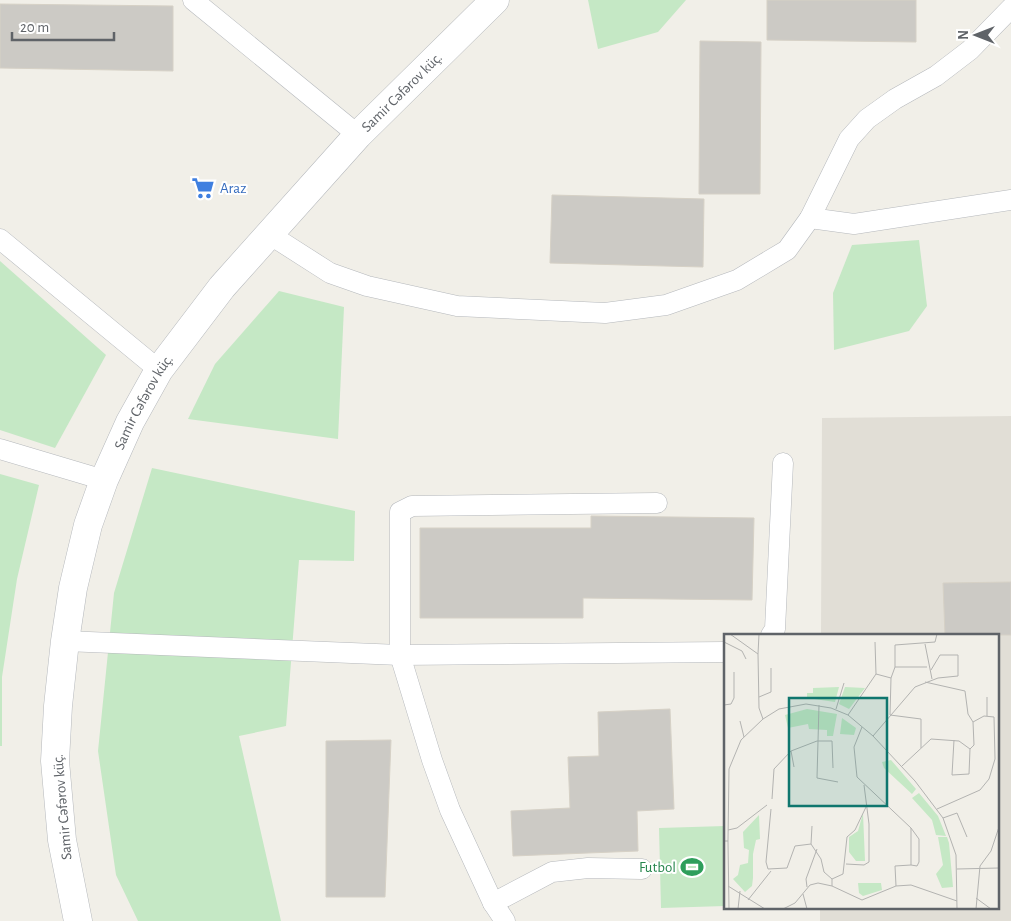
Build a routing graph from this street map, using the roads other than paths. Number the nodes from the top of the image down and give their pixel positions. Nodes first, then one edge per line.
1 (193, 0) edge
2 (495, 0) edge
3 (1011, 8) edge
4 (358, 135) junction
5 (1011, 200) edge
6 (810, 218) junction
7 (269, 234) junction
8 (0, 239) edge
9 (159, 370) junction
10 (0, 449) edge
11 (783, 463) dead end
12 (104, 480) junction
13 (657, 503) dead end
14 (772, 634) edge
15 (64, 641) junction
16 (724, 652) edge
17 (400, 655) junction
18 (642, 869) dead end
19 (493, 903) junction
20 (78, 921) edge
21 (505, 921) edge

1 - 4 lane
2 - 4 street, Samir Cəfərov küç.
3 - 6 lane
4 - 7 street, Samir Cəfərov küç.
5 - 6 lane
6 - 7 lane
7 - 9 street, Samir Cəfərov küç.
8 - 9 lane
9 - 12 street, Samir Cəfərov küç.
10 - 12 lane
11 - 14 lane
12 - 15 street, Samir Cəfərov küç.
13 - 17 lane
15 - 17 lane
15 - 20 street, Samir Cəfərov küç.
16 - 17 lane
17 - 19 lane
18 - 19 lane
19 - 21 lane

